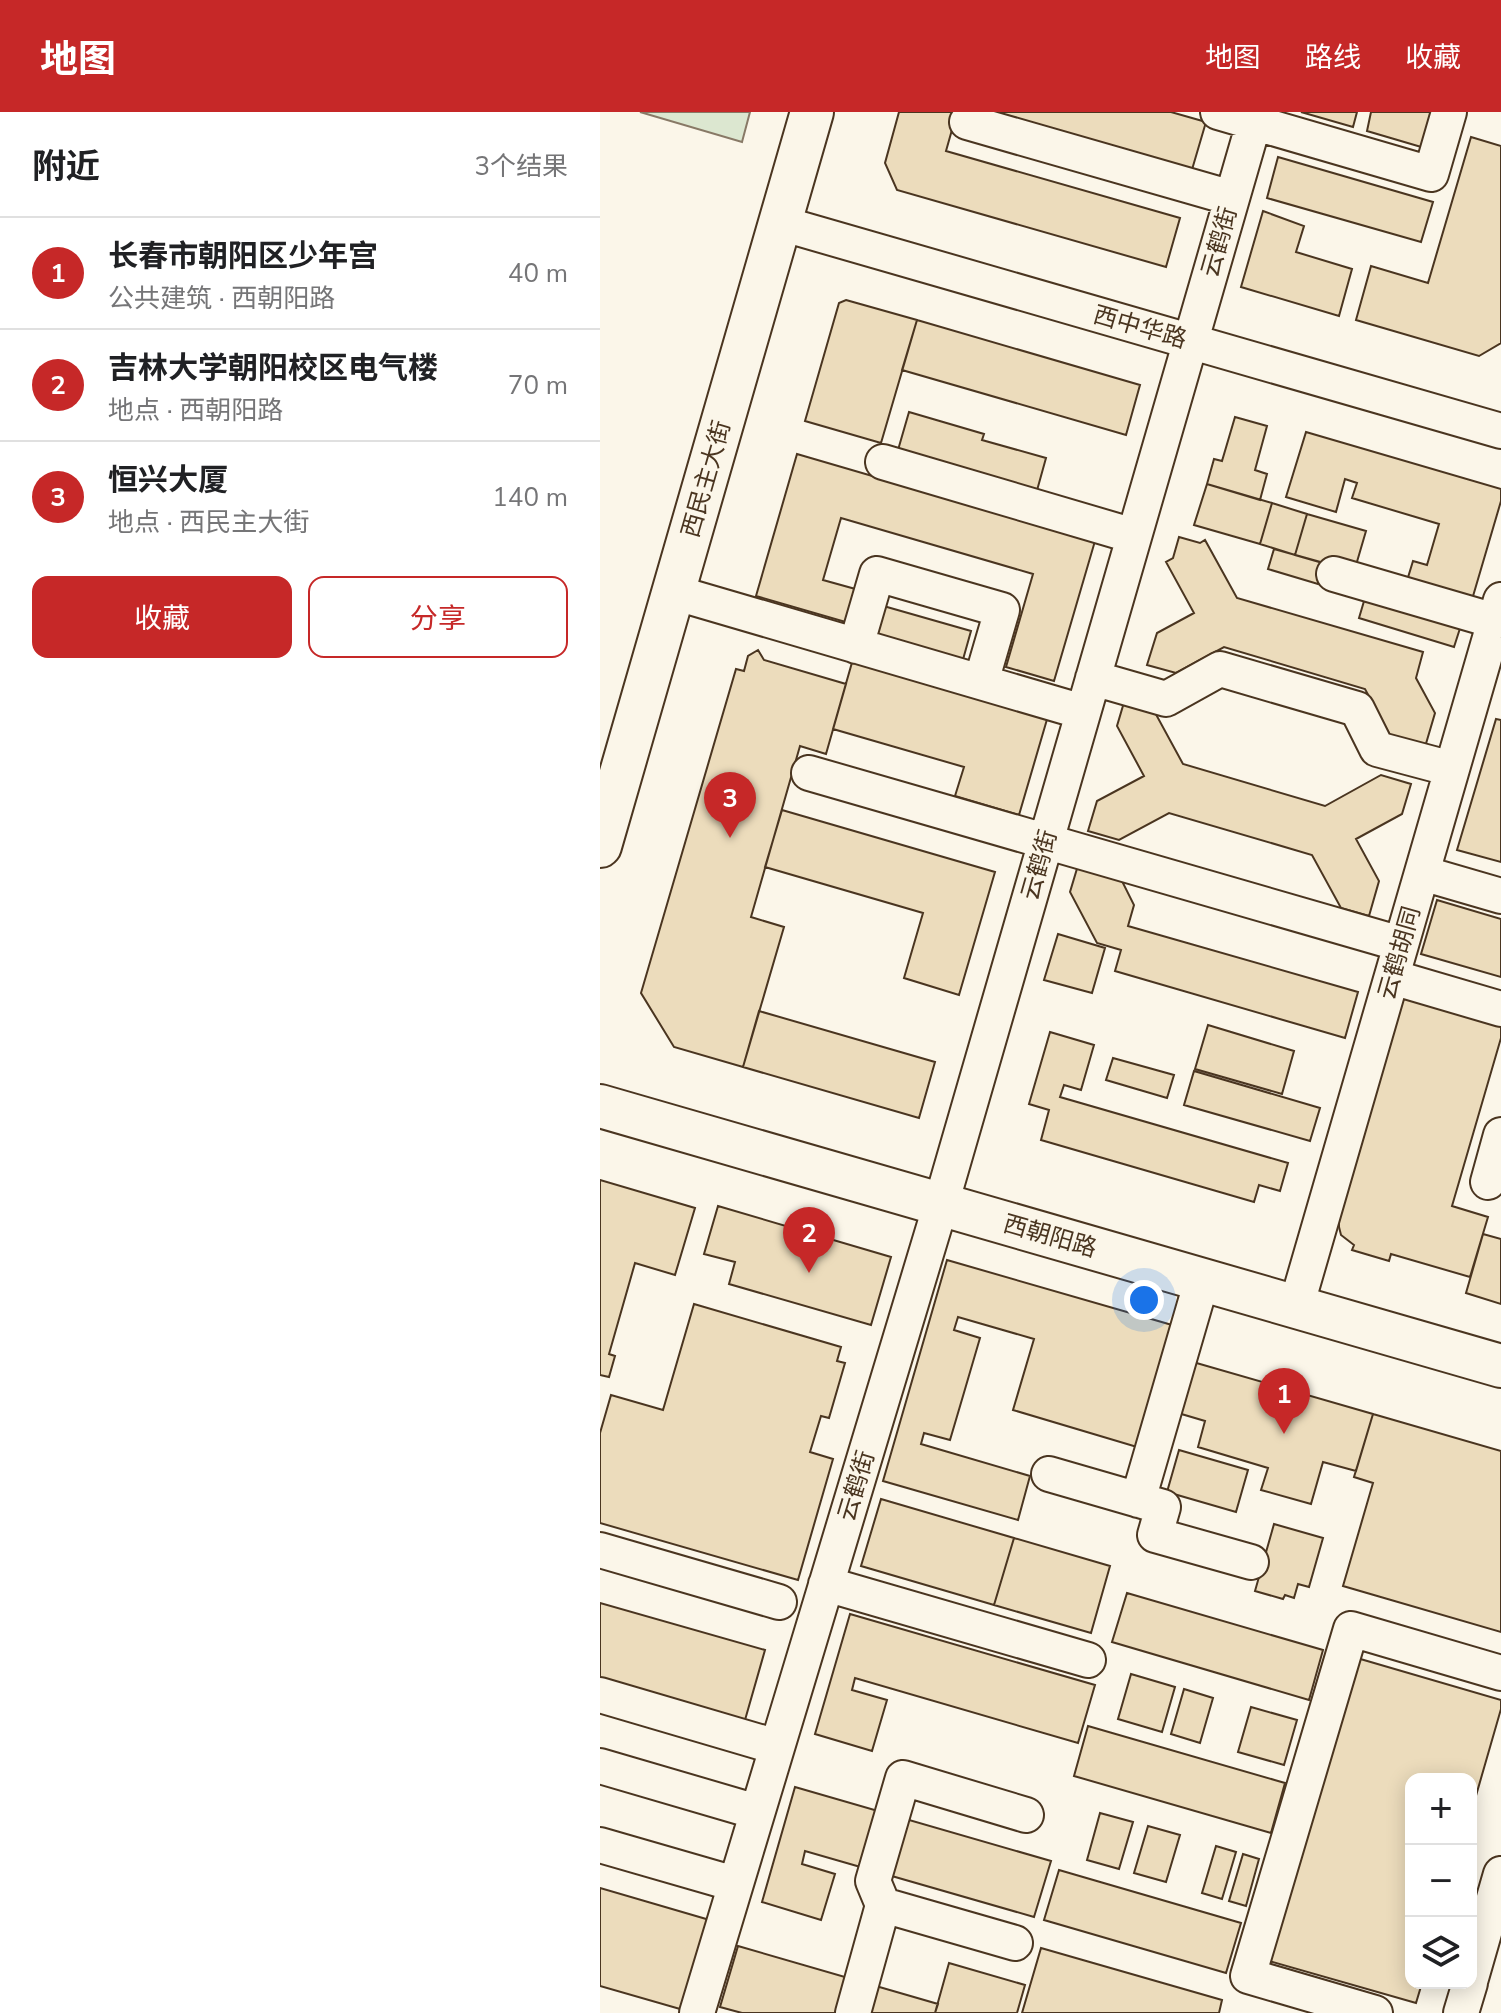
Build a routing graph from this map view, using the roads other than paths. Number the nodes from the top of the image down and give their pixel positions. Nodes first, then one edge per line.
1 (812, 112) edge
2 (1218, 112) edge
3 (1449, 112) edge
4 (1256, 117) edge
5 (967, 122) dead end
6 (1232, 198) junction
7 (780, 223) junction
8 (1191, 342) junction
9 (1501, 431) edge
10 (883, 462) dead end
11 (1134, 536) junction
12 (1334, 574) dead end
13 (673, 592) junction
14 (1498, 610) edge
15 (856, 646) junction
16 (1493, 656) edge
17 (1093, 678) junction
18 (981, 682) junction
19 (1083, 712) junction
20 (1452, 769) junction
21 (809, 773) dead end
22 (1046, 841) junction
23 (600, 846) edge
24 (1422, 873) junction
25 (1501, 896) edge
26 (1401, 944) junction
27 (1392, 977) junction
28 (1501, 1009) edge
29 (600, 1106) edge
30 (1501, 1135) edge
31 (1488, 1182) dead end
32 (941, 1204) junction
33 (1202, 1280) junction
34 (1296, 1307) junction
35 (1501, 1366) edge
36 (1049, 1474) dead end
37 (1138, 1500) junction
38 (600, 1550) edge
39 (1251, 1562) dead end
40 (826, 1584) junction
41 (779, 1602) dead end
42 (1088, 1660) dead end
43 (1501, 1673) edge
44 (600, 1695) edge
45 (777, 1747) junction
46 (600, 1766) edge
47 (757, 1812) junction
48 (1026, 1815) dead end
49 (600, 1845) edge
50 (1501, 1874) edge
51 (735, 1884) junction
52 (883, 1905) junction
53 (1015, 1943) dead end
54 (1477, 1956) edge
55 (1468, 1989) edge
56 (697, 2013) edge
57 (853, 2013) edge
58 (1375, 2013) edge
59 (1461, 2013) edge

1 - 7 main road, 西民主大街
2 - 4 street
3 - 4 street
4 - 6 street, 云鹤街
5 - 6 street
6 - 8 street, 云鹤街
7 - 8 street, 西中华路
7 - 13 main road, 西民主大街
8 - 9 street, 西中华路
8 - 11 street, 云鹤街
10 - 11 street
11 - 17 street, 云鹤街
12 - 14 street
13 - 15 street
13 - 23 main road, 西民主大街
14 - 16 street, 云鹤胡同
15 - 18 street
15 - 18 street
16 - 20 street, 云鹤胡同
17 - 19 street, 云鹤街
17 - 20 street
18 - 19 street
19 - 22 street, 云鹤街
20 - 24 street, 云鹤胡同
21 - 22 street
22 - 26 street
22 - 32 street, 云鹤街
24 - 25 street
24 - 26 street, 云鹤胡同
26 - 27 street, 云鹤胡同
27 - 28 street
27 - 34 street, 云鹤胡同
29 - 32 main road, 西朝阳路
30 - 31 street
32 - 33 main road, 西朝阳路
32 - 40 street, 云鹤街
33 - 34 main road, 西朝阳路
33 - 37 street
34 - 35 main road, 西朝阳路
36 - 37 street
37 - 39 street
38 - 41 street
40 - 42 street
40 - 45 street, 云鹤街
43 - 58 street
44 - 45 street
45 - 47 street, 云鹤街
46 - 47 street
47 - 51 street, 云鹤街
48 - 52 street
49 - 51 street
50 - 54 street
51 - 56 street, 云鹤街
52 - 53 street
52 - 57 street
55 - 59 street

